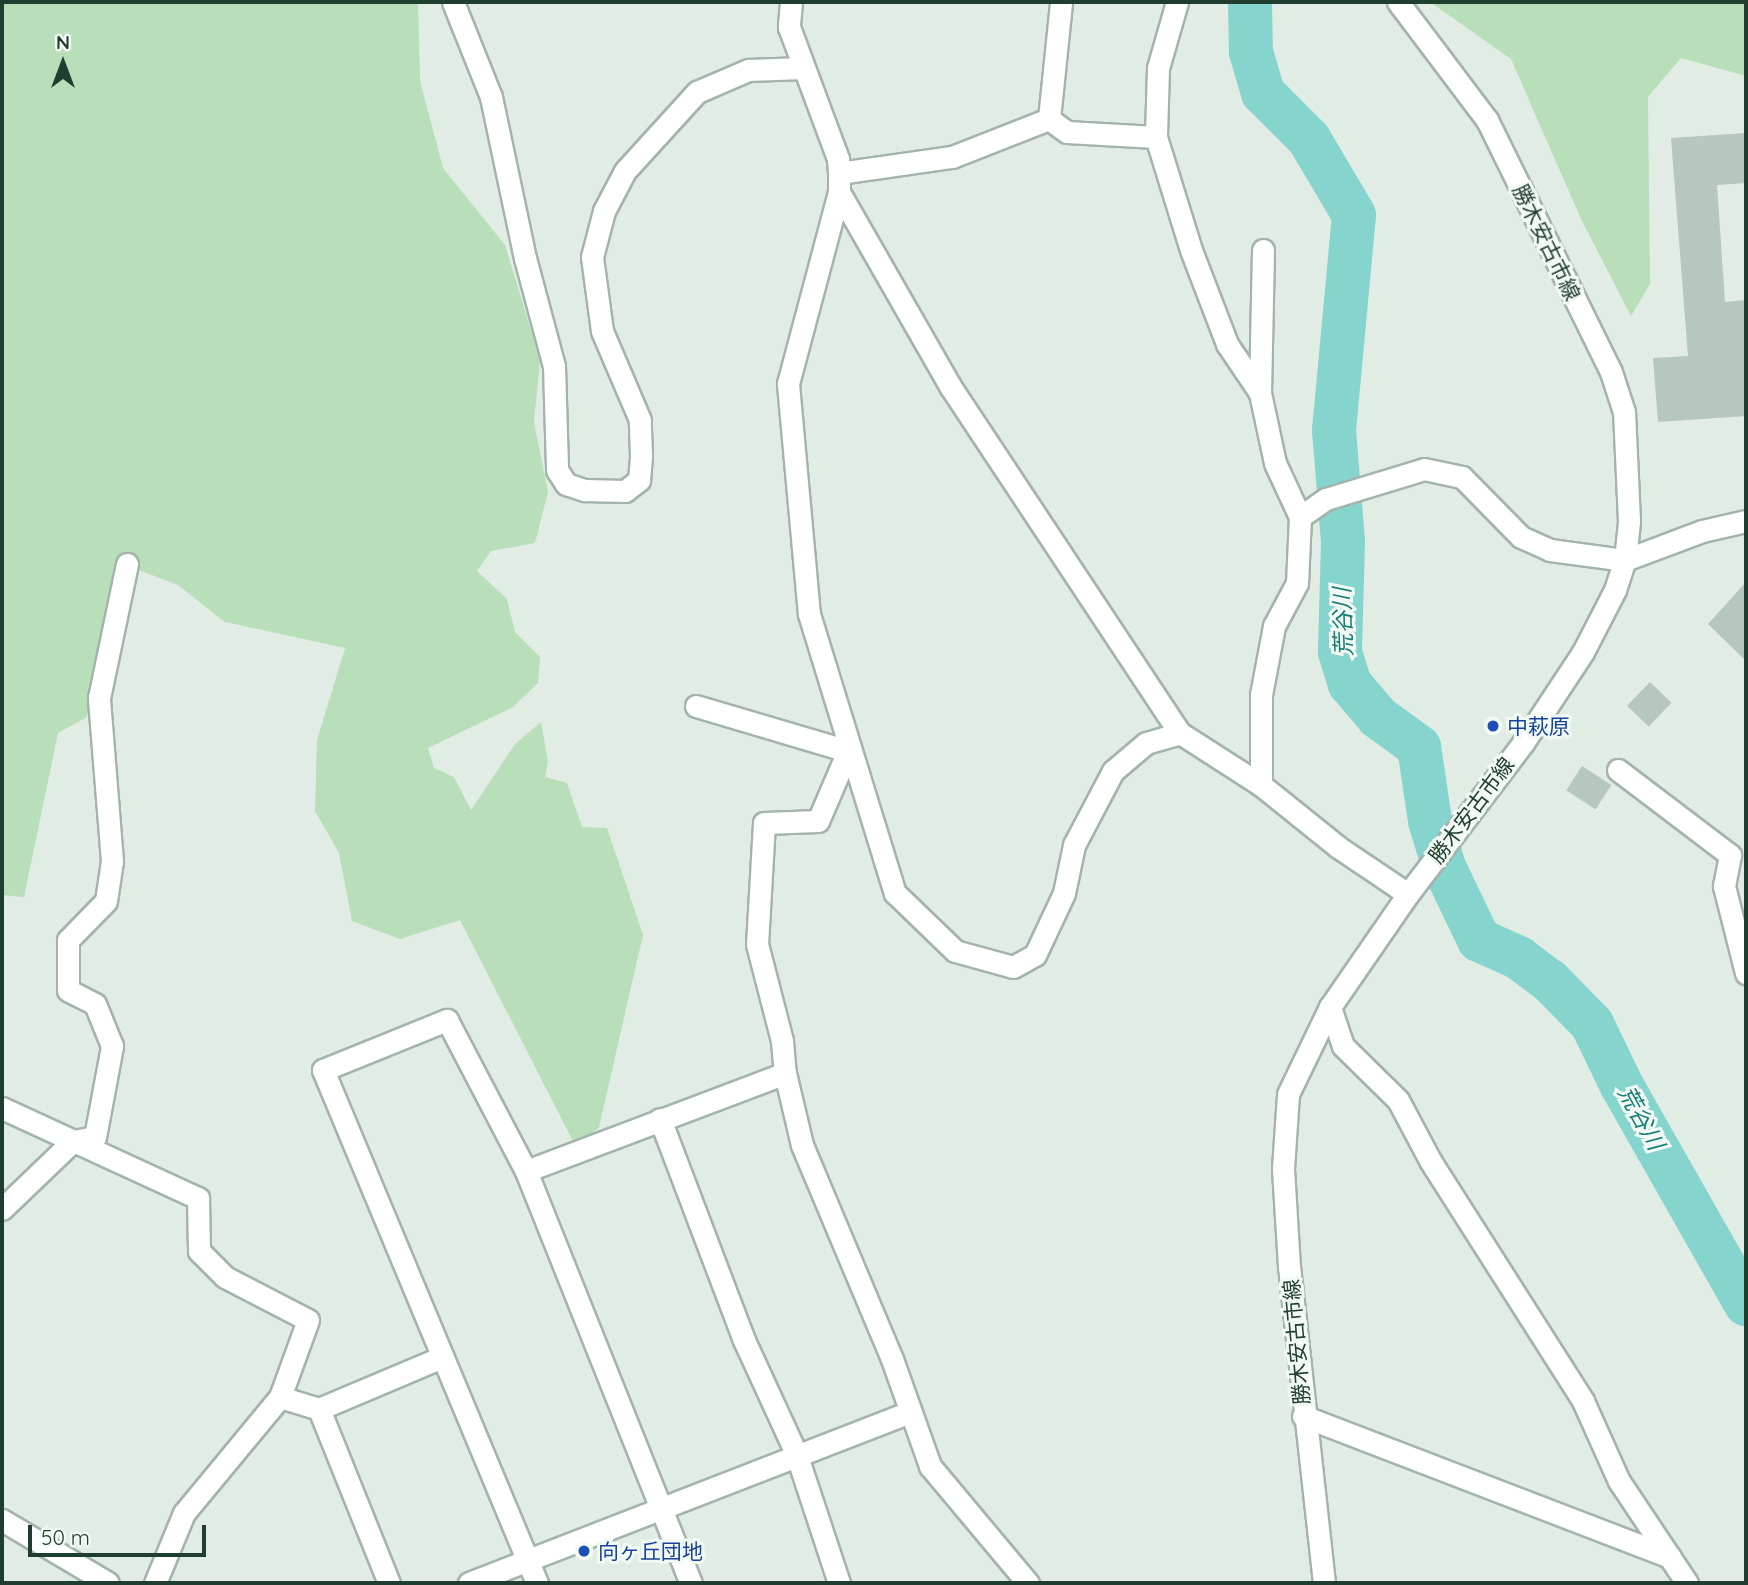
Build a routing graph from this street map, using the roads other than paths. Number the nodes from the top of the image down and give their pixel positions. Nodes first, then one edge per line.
1 (791, 2) edge
2 (1061, 2) edge
3 (1177, 2) edge
4 (1398, 2) edge
5 (460, 4) edge
6 (803, 68) junction
7 (1049, 119) junction
8 (1156, 137) junction
9 (839, 183) junction
10 (1263, 250) dead end
11 (1260, 393) junction
12 (1300, 517) junction
13 (1746, 521) edge
14 (1625, 560) junction
15 (127, 564) dead end
16 (696, 706) dead end
17 (1180, 733) junction
18 (848, 751) junction
19 (1618, 770) dead end
20 (1261, 785) junction
21 (1413, 886) junction
22 (1746, 973) edge
23 (1330, 1007) junction
24 (785, 1073) junction
25 (2, 1108) edge
26 (660, 1119) junction
27 (73, 1141) junction
28 (526, 1171) junction
29 (2, 1209) edge
30 (442, 1357) junction
31 (280, 1396) junction
32 (319, 1409) junction
33 (910, 1412) junction
34 (1303, 1416) junction
35 (796, 1453) junction
36 (659, 1506) junction
37 (2, 1520) edge
38 (1671, 1557) junction
39 (527, 1560) junction
40 (108, 1583) edge
41 (155, 1583) edge
42 (389, 1583) edge
43 (469, 1583) edge
44 (537, 1583) edge
45 (691, 1583) edge
46 (839, 1583) edge
47 (1028, 1583) edge
48 (1324, 1583) edge
49 (1687, 1583) edge

1 - 6 street
2 - 7 street
3 - 8 street
4 - 14 street, 勝木安古市線
5 - 6 street
6 - 9 street
7 - 8 street
7 - 9 street
8 - 11 street
9 - 17 street
9 - 18 street
10 - 11 street
11 - 12 street
12 - 14 street
12 - 20 street
13 - 14 street
14 - 21 street, 勝木安古市線
15 - 27 street
16 - 18 street
17 - 18 street
17 - 20 street
18 - 24 street
19 - 22 street
20 - 21 street
21 - 23 street, 勝木安古市線
23 - 34 street, 勝木安古市線
23 - 38 street
24 - 26 street
24 - 33 street
25 - 27 street
26 - 28 street
26 - 35 street
27 - 29 street
27 - 31 street
28 - 30 street
28 - 36 street
30 - 32 street
30 - 39 street
31 - 32 street
31 - 41 street
32 - 42 street
33 - 35 street
33 - 47 street
34 - 38 street
34 - 48 street, 勝木安古市線
35 - 36 street
35 - 46 street
36 - 39 street
36 - 45 street
37 - 40 street
38 - 49 street
39 - 43 street
39 - 44 street

